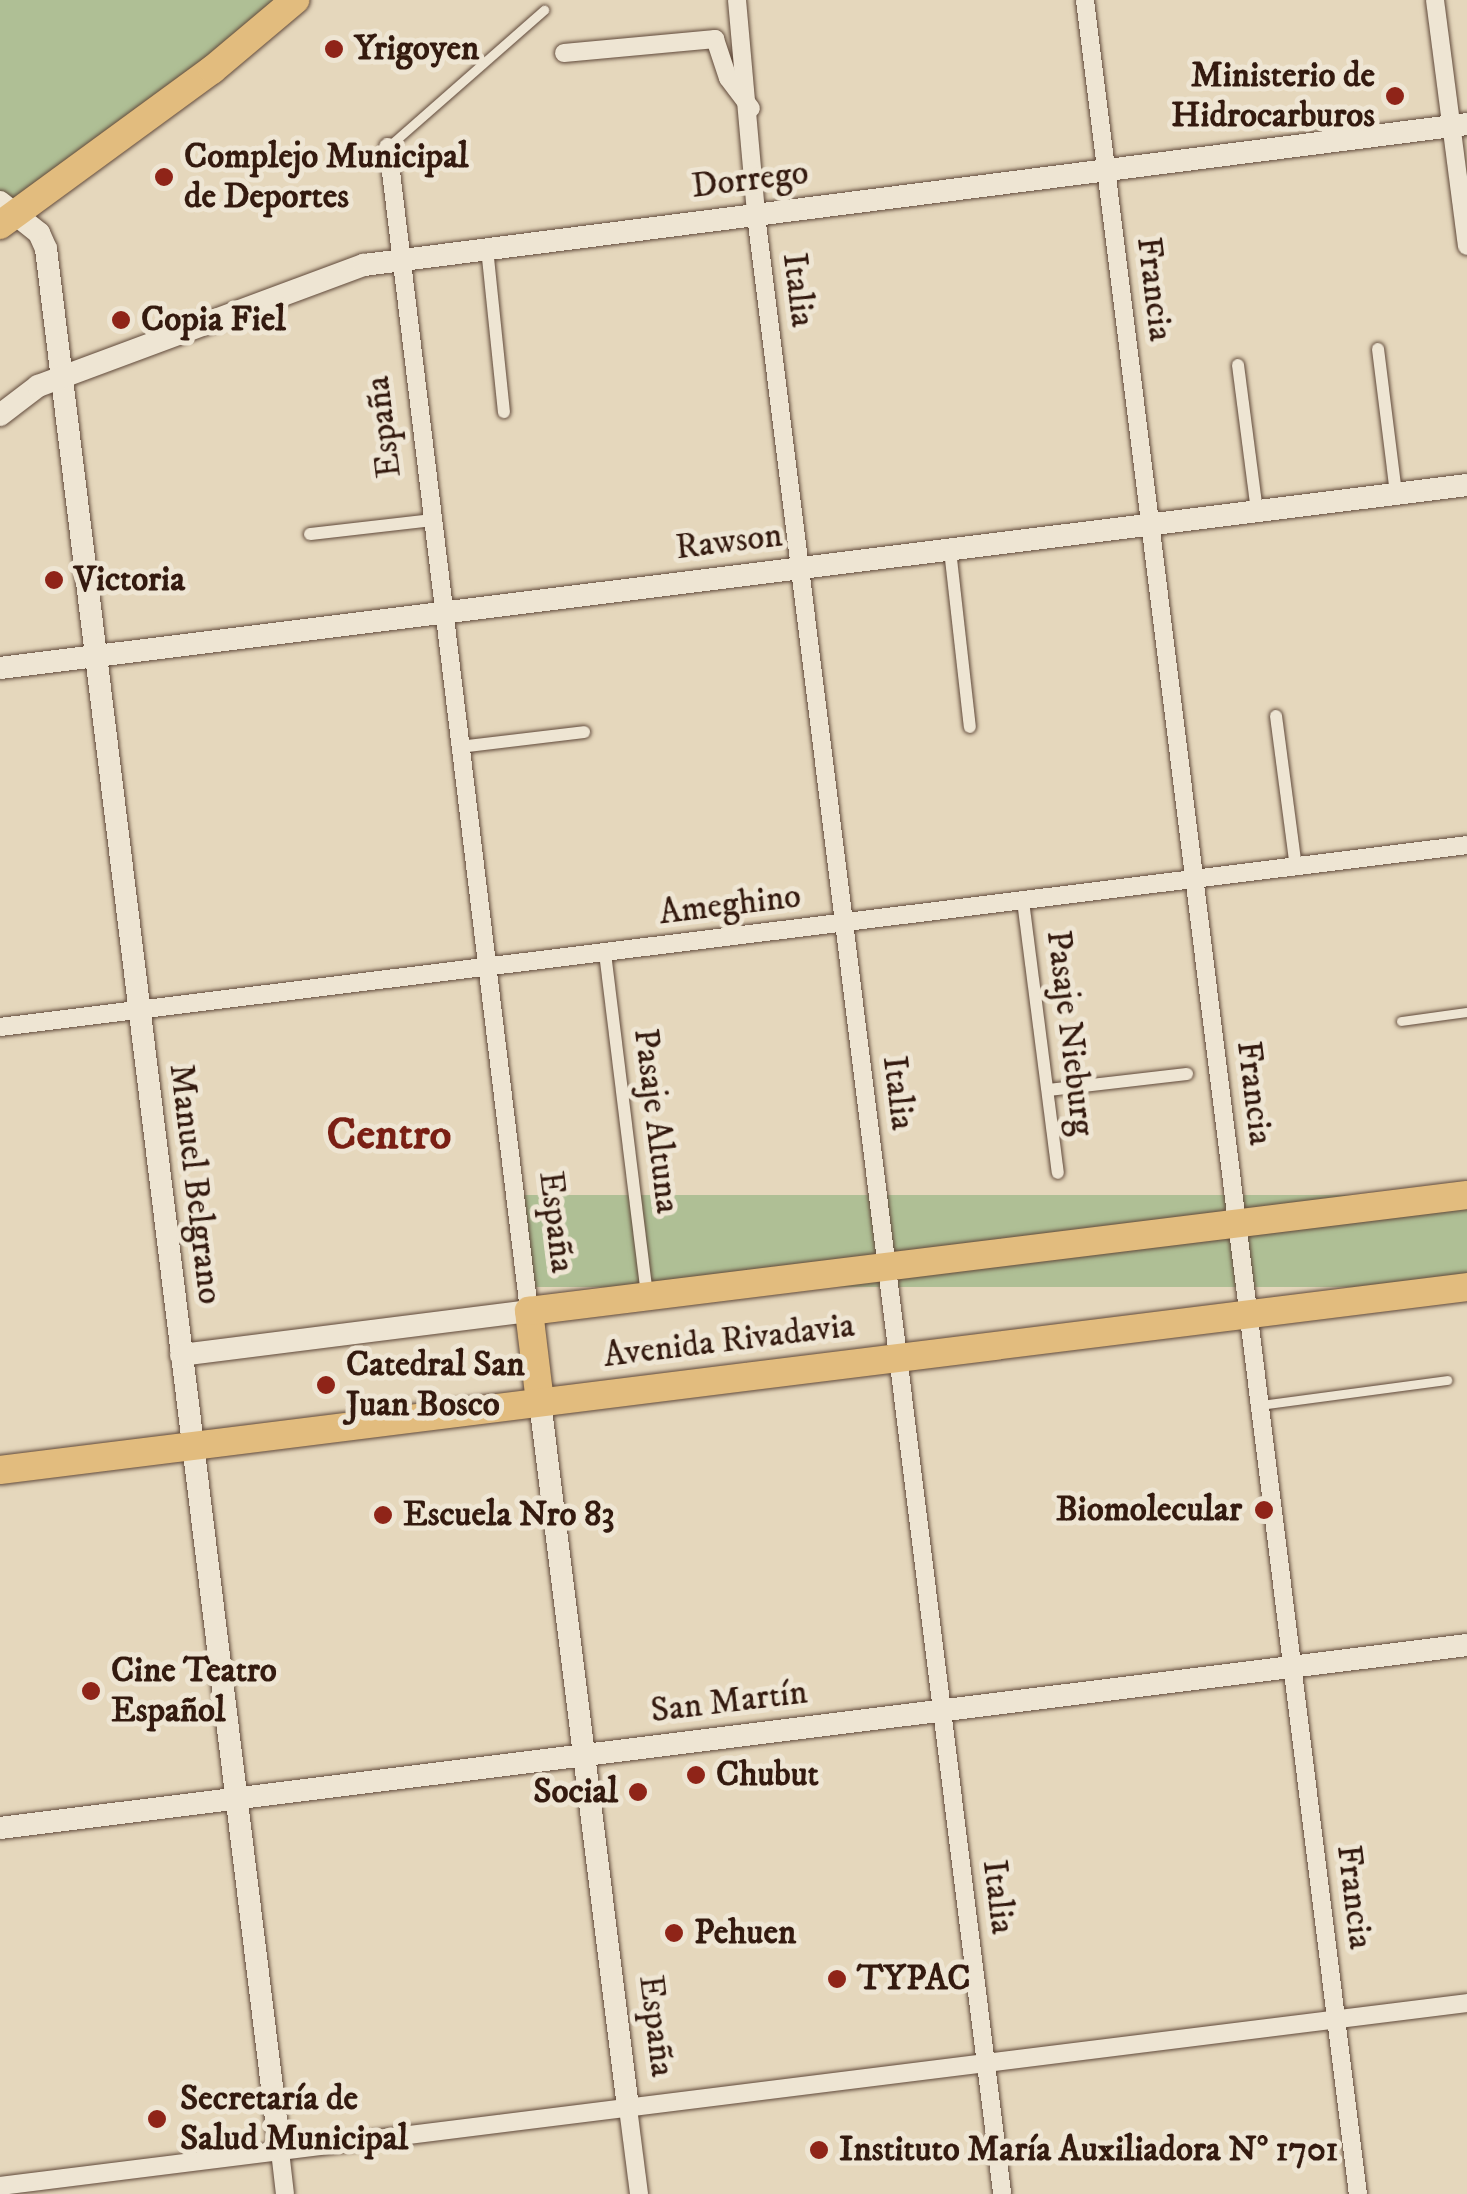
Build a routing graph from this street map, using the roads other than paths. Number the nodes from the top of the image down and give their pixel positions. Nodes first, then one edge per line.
1 (295, 0) edge
2 (737, 0) edge
3 (1085, 0) edge
4 (1434, 0) edge
5 (544, 10) dead end
6 (564, 53) dead end
7 (751, 108) junction
8 (1460, 125) edge
9 (388, 147) joint
10 (1106, 169) junction
11 (5, 213) edge
12 (756, 215) junction
13 (1467, 246) edge
14 (487, 248) junction
15 (402, 259) junction
16 (1378, 349) dead end
17 (1238, 365) dead end
18 (59, 378) junction
19 (504, 412) dead end
20 (0, 414) edge
21 (1467, 486) edge
22 (1396, 494) junction
23 (1257, 512) junction
24 (433, 520) junction
25 (1150, 525) junction
26 (310, 534) dead end
27 (950, 550) junction
28 (800, 568) junction
29 (442, 613) junction
30 (94, 656) junction
31 (0, 668) edge
32 (1276, 716) dead end
33 (970, 727) dead end
34 (584, 732) dead end
35 (459, 747) junction
36 (1467, 845) edge
37 (1296, 867) junction
38 (1194, 879) junction
39 (1023, 901) junction
40 (844, 923) junction
41 (605, 953) junction
42 (486, 968) junction
43 (138, 1010) junction
44 (1467, 1012) edge
45 (1400, 1021) dead end
46 (0, 1028) edge
47 (1186, 1074) dead end
48 (1048, 1090) junction
49 (1058, 1173) dead end
50 (1467, 1195) edge
51 (1237, 1223) junction
52 (887, 1267) junction
53 (1467, 1287) edge
54 (647, 1297) junction
55 (529, 1311) junction
56 (1248, 1314) junction
57 (181, 1355) junction
58 (898, 1358) junction
59 (1447, 1380) dead end
60 (540, 1402) junction
61 (1260, 1405) junction
62 (192, 1446) junction
63 (0, 1470) edge
64 (1467, 1645) edge
65 (1292, 1667) junction
66 (942, 1710) junction
67 (584, 1755) junction
68 (236, 1798) junction
69 (0, 1828) edge
70 (1467, 2003) edge
71 (1336, 2020) junction
72 (986, 2063) junction
73 (628, 2108) junction
74 (280, 2151) junction
75 (0, 2186) edge
76 (285, 2194) edge
77 (639, 2194) edge
78 (1002, 2194) edge
79 (1358, 2194) edge

1 - 11 main road
2 - 7 street, Italia
3 - 10 street, Francia
4 - 8 street
5 - 9 lane
6 - 7 street
7 - 12 street, Italia
8 - 10 street, Dorrego
8 - 13 street
9 - 15 street, España
10 - 12 street, Dorrego
10 - 25 street, Francia
11 - 18 street, Manuel Belgrano
12 - 14 street, Dorrego
12 - 28 street, Italia
14 - 15 street, Dorrego
14 - 19 street
15 - 18 street, Dorrego
15 - 24 street, España
16 - 22 street
17 - 23 street
18 - 20 street, Dorrego
18 - 30 street, Manuel Belgrano
21 - 22 street, Rawson
22 - 23 street, Rawson
23 - 25 street, Rawson
24 - 26 street
24 - 29 street, España
25 - 27 street, Rawson
25 - 38 street, Francia
27 - 28 street, Rawson
27 - 33 street
28 - 29 street, Rawson
28 - 40 street, Italia
29 - 30 street, Rawson
29 - 35 street, España
30 - 31 street, Rawson
30 - 43 street, Manuel Belgrano
32 - 37 street
34 - 35 street
35 - 42 street, España
36 - 37 street, Ameghino
37 - 38 street, Ameghino
38 - 39 street, Ameghino
38 - 51 street, Francia
39 - 40 street, Ameghino
39 - 48 street, Pasaje Nieburg
40 - 41 street, Ameghino
40 - 52 street, Italia
41 - 42 street, Ameghino
41 - 54 street, Pasaje Altuna
42 - 43 street, Ameghino
42 - 55 street, España
43 - 46 street, Ameghino
43 - 57 street, Manuel Belgrano
44 - 45 lane
47 - 48 street
48 - 49 street, Pasaje Nieburg
50 - 51 main road, Avenida Rivadavia
51 - 52 main road, Avenida Rivadavia
51 - 56 street, Francia
52 - 54 main road, Avenida Rivadavia
52 - 58 street, Italia
53 - 56 main road, Avenida Rivadavia
54 - 55 main road, Avenida Rivadavia
55 - 57 street, Avenida Rivadavia
55 - 60 main road, España
56 - 58 main road, Avenida Rivadavia
56 - 61 street, Francia
57 - 62 street, Manuel Belgrano
58 - 60 main road, Avenida Rivadavia
58 - 66 street, Italia
59 - 61 lane
60 - 62 main road, Avenida Rivadavia
60 - 67 street, España
61 - 65 street, Francia
62 - 63 main road, Avenida Rivadavia
62 - 68 street, Manuel Belgrano
64 - 65 street, San Martín
65 - 66 street, San Martín
65 - 71 street, Francia
66 - 67 street, San Martín
66 - 72 street, Italia
67 - 68 street, San Martín
67 - 73 street, España
68 - 69 street, San Martín
68 - 74 street, Manuel Belgrano
70 - 71 street
71 - 72 street
71 - 79 street, Francia
72 - 73 street
72 - 78 street, Italia
73 - 74 street
73 - 77 street, España
74 - 75 street
74 - 76 street, Manuel Belgrano

